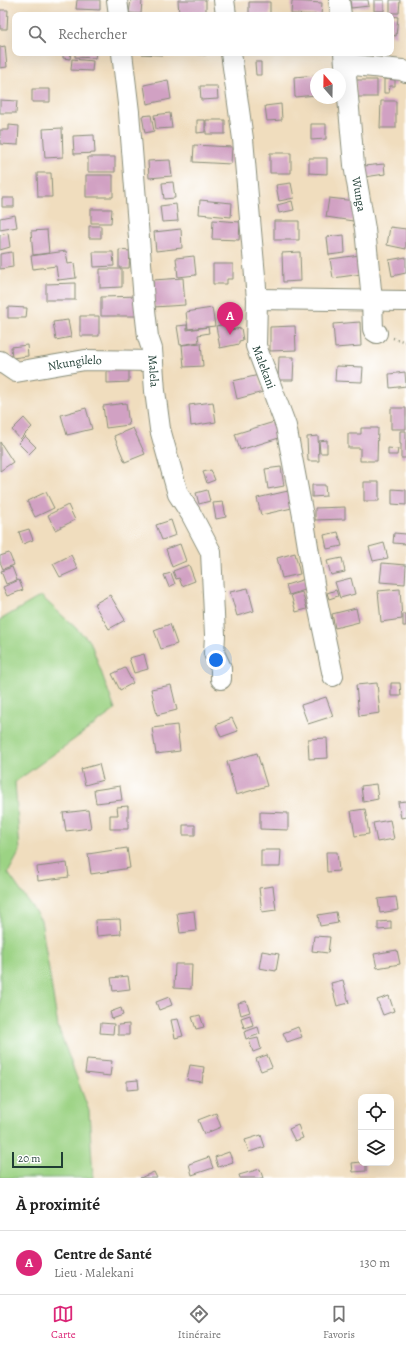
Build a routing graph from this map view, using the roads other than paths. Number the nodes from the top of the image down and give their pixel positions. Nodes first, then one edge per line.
1 (117, 0) edge
2 (224, 0) edge
3 (339, 0) edge
4 (119, 12) edge
5 (226, 12) edge
6 (341, 12) edge
7 (122, 56) edge
8 (231, 56) edge
9 (344, 59) edge
10 (406, 72) edge
11 (257, 299) junction
12 (372, 300) junction
13 (406, 301) edge
14 (377, 333) dead end
15 (0, 361) edge
16 (153, 361) junction
17 (333, 676) dead end
18 (221, 679) dead end

1 - 4 street
2 - 5 street
3 - 6 street
7 - 16 street, Malela
8 - 11 street, Malekani
9 - 10 street
9 - 12 street, Wunga
11 - 12 street
11 - 17 street, Malekani
12 - 13 street
12 - 14 street, Wunga
15 - 16 street, Nkungilelo
16 - 18 street, Malela

